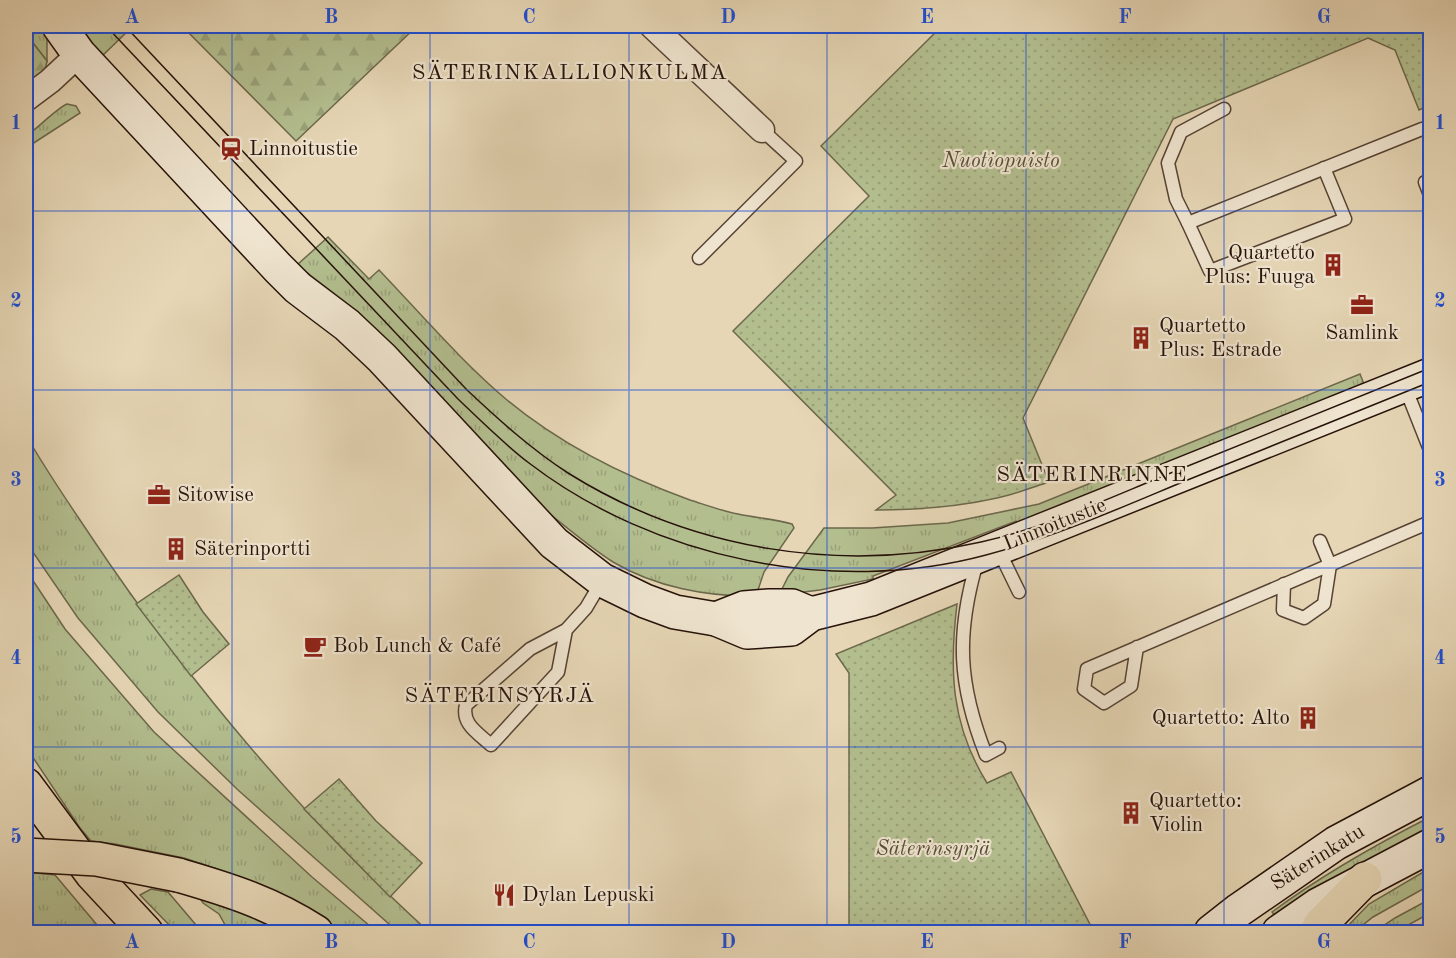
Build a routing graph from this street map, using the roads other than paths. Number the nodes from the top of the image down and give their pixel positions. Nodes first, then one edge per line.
1 (59, 26) edge
2 (652, 26) edge
3 (79, 54) junction
4 (26, 99) edge
5 (1224, 109) dead end
6 (1431, 127) edge
7 (762, 130) joint
8 (1324, 168) junction
9 (1425, 182) dead end
10 (1431, 195) edge
11 (1188, 223) junction
12 (699, 258) dead end
13 (1417, 380) edge
14 (1431, 450) edge
15 (1431, 522) edge
16 (1320, 541) dead end
17 (989, 551) junction
18 (1330, 565) junction
19 (602, 580) junction
20 (1284, 584) junction
21 (1019, 592) dead end
22 (566, 630) junction
23 (1137, 647) junction
24 (999, 748) dead end
25 (26, 785) edge
26 (1431, 793) edge
27 (26, 814) edge
28 (1431, 846) edge
29 (26, 855) edge
30 (1365, 879) junction
31 (120, 933) edge
32 (146, 933) edge
33 (316, 933) edge
34 (1211, 933) edge
35 (1279, 933) edge
36 (1317, 933) edge

1 - 3 street, Linnoitustie
2 - 7 street
3 - 4 street
3 - 19 street, Linnoitustie
5 - 11 lane
6 - 8 lane
7 - 12 lane
8 - 11 lane
8 - 11 lane
9 - 10 lane
13 - 14 lane
13 - 17 street, Linnoitustie
15 - 18 lane
16 - 18 lane
17 - 19 street, Linnoitustie
17 - 21 lane
17 - 24 lane
18 - 20 lane
18 - 20 lane
19 - 22 lane
20 - 23 lane
22 - 22 lane
23 - 23 lane
25 - 32 highway
26 - 34 street, Säterinkatu
27 - 31 highway
28 - 30 street, Säterinkatu
29 - 33 highway, bridge
30 - 35 street, Säterinkatu
30 - 36 highway

